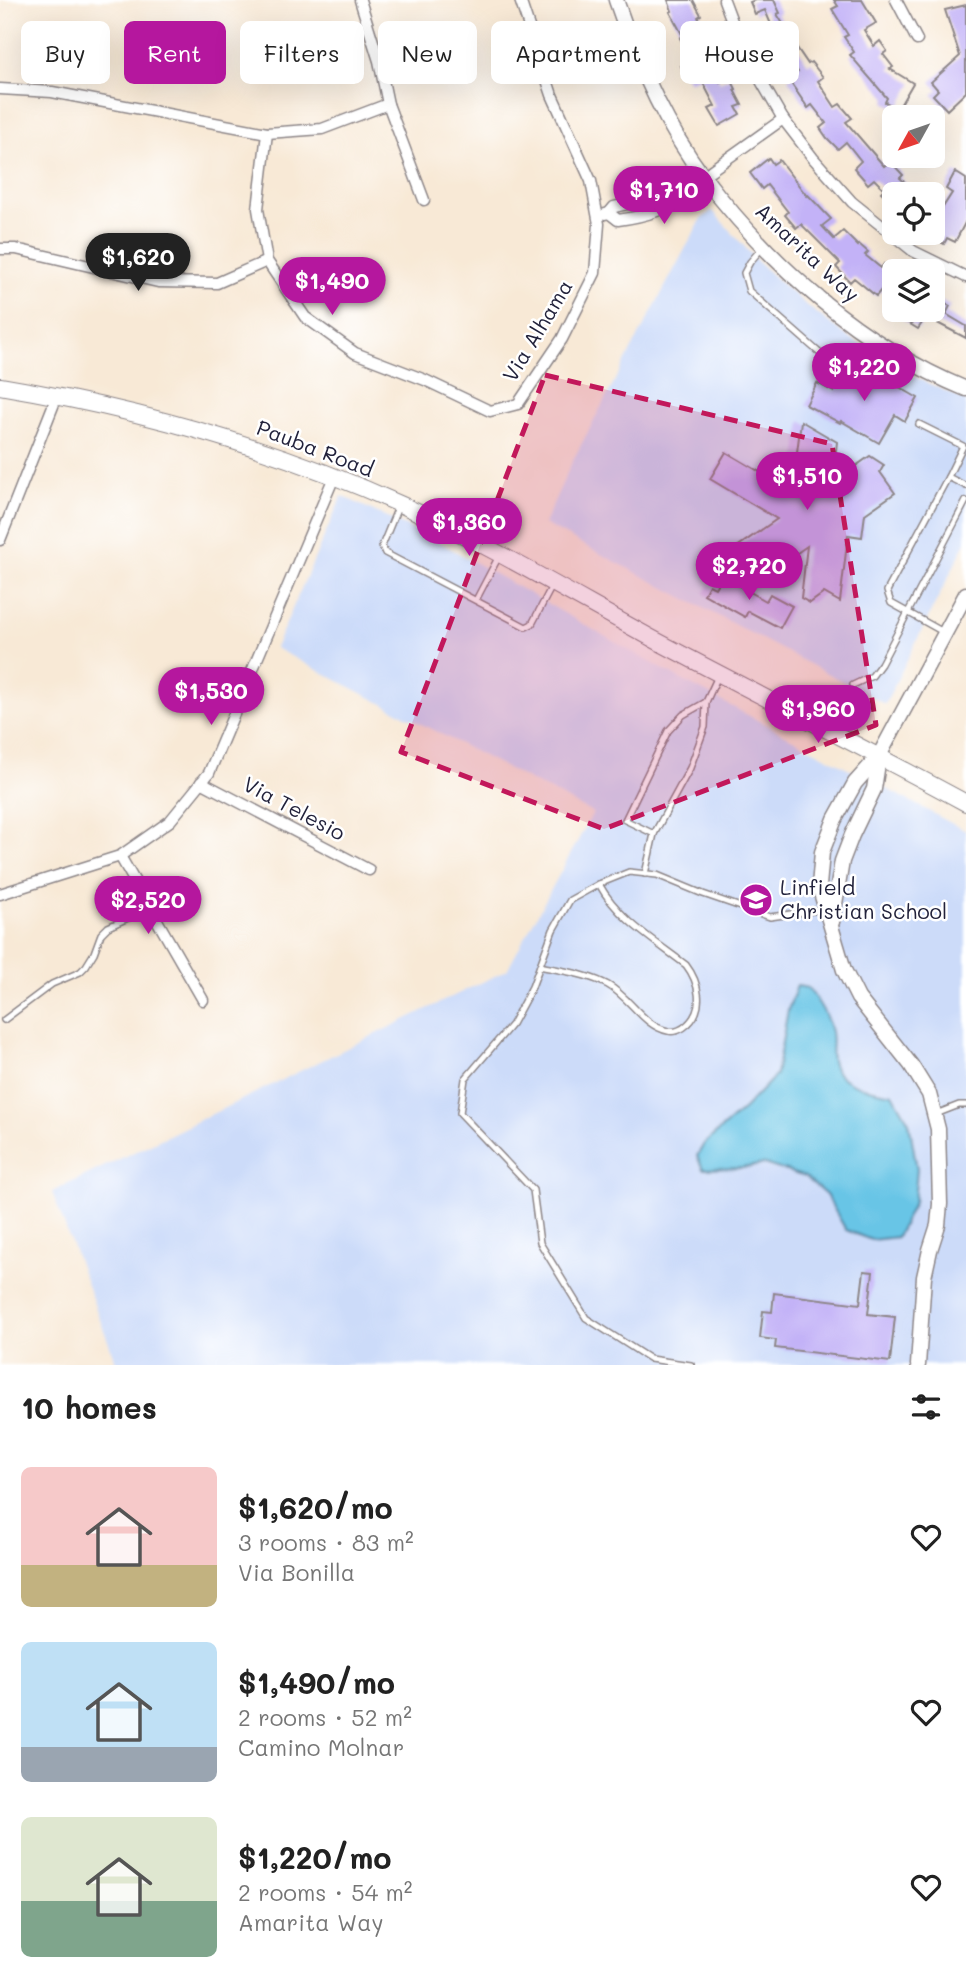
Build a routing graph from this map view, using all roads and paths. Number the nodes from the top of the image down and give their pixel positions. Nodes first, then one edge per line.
1 (360, 0) edge
2 (520, 0) edge
3 (616, 0) edge
4 (724, 0) edge
5 (896, 0) edge
6 (917, 40) dead end
7 (0, 89) edge
8 (388, 104) junction
9 (783, 119) junction
10 (267, 133) junction
11 (697, 181) junction
12 (424, 200) dead end
13 (603, 214) junction
14 (764, 246) junction
15 (0, 249) edge
16 (267, 261) junction
17 (966, 277) edge
18 (874, 339) junction
19 (0, 386) edge
20 (966, 389) edge
21 (57, 396) junction
22 (919, 424) dead end
23 (965, 447) edge
24 (334, 477) junction
25 (948, 477) junction
26 (966, 486) edge
27 (966, 500) edge
28 (400, 504) junction
29 (0, 540) edge
30 (500, 554) junction
31 (553, 584) junction
32 (966, 594) edge
33 (475, 600) junction
34 (907, 612) junction
35 (945, 633) junction
36 (719, 674) junction
37 (853, 685) dead end
38 (706, 702) junction
39 (879, 756) junction
40 (201, 782) junction
41 (966, 803) edge
42 (653, 834) junction
43 (121, 856) junction
44 (369, 870) dead end
45 (645, 874) junction
46 (599, 884) junction
47 (0, 894) edge
48 (150, 908) junction
49 (825, 909) junction
50 (831, 929) junction
51 (540, 966) junction
52 (202, 1000) dead end
53 (4, 1020) dead end
54 (966, 1105) edge
55 (934, 1114) junction
56 (691, 1365) edge
57 (918, 1365) edge

1 - 8 street
2 - 13 street, Via Alhama
3 - 11 street, Amarita Way
4 - 9 street
5 - 6 street
7 - 10 street
8 - 10 street
8 - 12 street
9 - 11 street
9 - 17 street
10 - 16 street
11 - 13 street
11 - 14 street, Amarita Way
13 - 16 street, Via Alhama
14 - 18 street, Amarita Way
14 - 18 lane
15 - 16 street
18 - 20 street, Amarita Way
19 - 21 main road, Pauba Road
21 - 24 main road, Pauba Road
21 - 29 street
22 - 23 lane
23 - 25 lane
24 - 28 main road, Pauba Road
24 - 40 street
25 - 26 lane
25 - 34 lane
27 - 34 lane
28 - 30 main road, Pauba Road
28 - 33 lane
30 - 31 main road, Pauba Road
30 - 33 lane
31 - 33 lane
31 - 36 main road, Pauba Road
32 - 35 street
34 - 35 lane
34 - 37 lane
35 - 39 street
36 - 38 lane
36 - 39 main road, Pauba Road
38 - 42 lane
38 - 42 lane
39 - 41 main road, Pauba Road
39 - 49 street
39 - 50 street
40 - 43 street
40 - 44 street, Via Telesio
42 - 45 lane
43 - 47 street
43 - 48 street
45 - 46 lane
45 - 49 lane
46 - 51 lane
46 - 51 lane
48 - 52 street
48 - 53 lane
49 - 50 street
50 - 55 street
51 - 56 lane
54 - 55 lane
55 - 57 street

